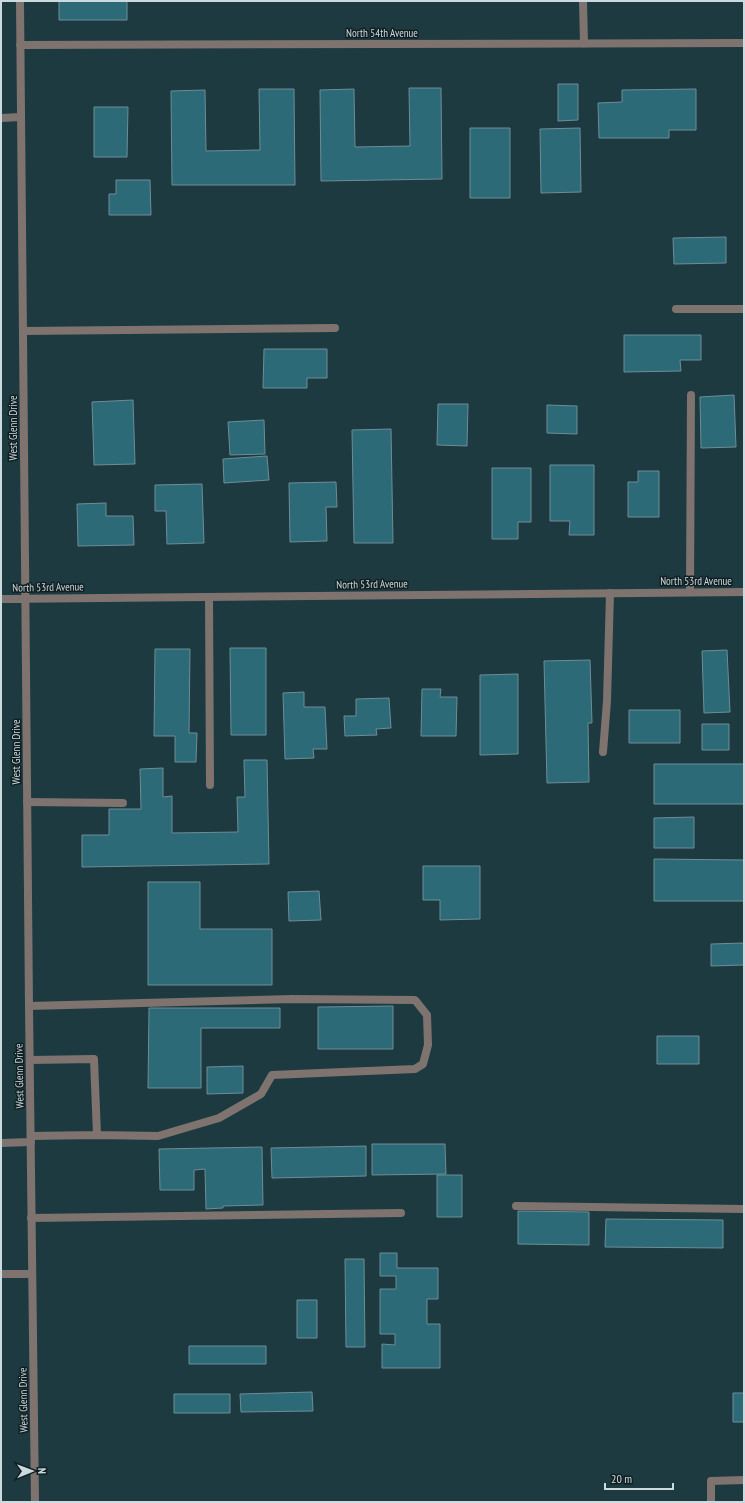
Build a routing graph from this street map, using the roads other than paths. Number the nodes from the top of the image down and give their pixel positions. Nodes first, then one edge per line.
1 (20, 1) edge
2 (584, 1) edge
3 (744, 43) edge
4 (584, 44) junction
5 (20, 45) junction
6 (21, 117) junction
7 (1, 118) edge
8 (676, 309) dead end
9 (744, 309) edge
10 (335, 328) dead end
11 (23, 330) junction
12 (691, 395) dead end
13 (690, 592) junction
14 (744, 592) edge
15 (610, 593) junction
16 (209, 597) junction
17 (1, 599) edge
18 (25, 599) junction
19 (603, 752) dead end
20 (210, 785) dead end
21 (27, 802) junction
22 (123, 803) dead end
23 (29, 1006) junction
24 (30, 1060) junction
25 (97, 1135) junction
26 (31, 1139) junction
27 (1, 1142) edge
28 (516, 1206) dead end
29 (744, 1209) edge
30 (401, 1213) dead end
31 (32, 1218) junction
32 (1, 1274) edge
33 (32, 1274) junction
34 (744, 1480) edge
35 (35, 1502) edge
36 (711, 1502) edge

1 - 5 street, West Glenn Drive
2 - 4 street
3 - 4 street, North 54th Avenue
4 - 5 street, North 54th Avenue
5 - 6 street, West Glenn Drive
6 - 7 street
6 - 11 street, West Glenn Drive
8 - 9 street
10 - 11 street
11 - 18 street, West Glenn Drive
12 - 13 street
13 - 14 street, North 53rd Avenue
13 - 15 street, North 53rd Avenue
15 - 16 street, North 53rd Avenue
15 - 19 street
16 - 18 street, North 53rd Avenue
16 - 20 street
17 - 18 street, North 53rd Avenue
18 - 21 street, West Glenn Drive
21 - 22 street
21 - 23 street, West Glenn Drive
23 - 24 street, West Glenn Drive
23 - 25 street
24 - 25 street
24 - 26 street, West Glenn Drive
25 - 26 street
26 - 27 street
26 - 31 street, West Glenn Drive
28 - 29 street
30 - 31 street
31 - 33 street, West Glenn Drive
32 - 33 street
33 - 35 street, West Glenn Drive
34 - 36 street

